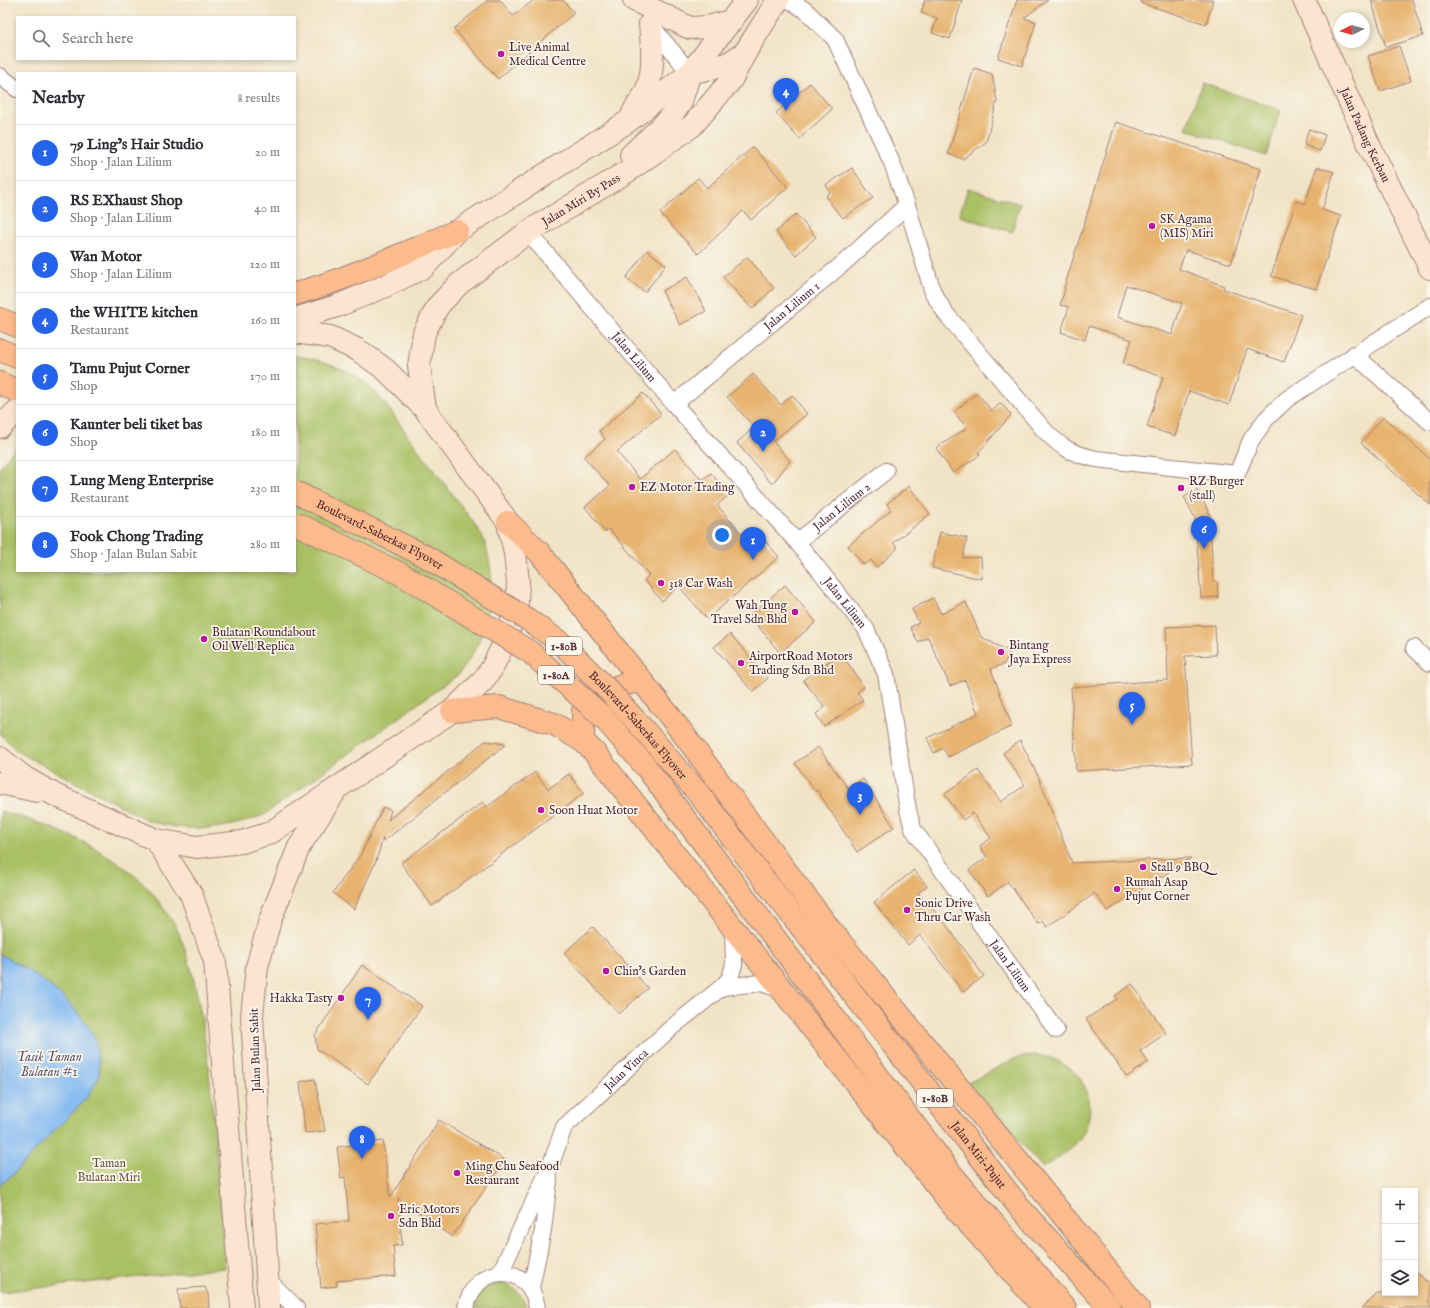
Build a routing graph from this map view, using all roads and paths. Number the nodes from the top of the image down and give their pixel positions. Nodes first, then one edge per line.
1 (630, 0) edge
2 (634, 0) edge
3 (746, 0) edge
4 (778, 0) edge
5 (789, 0) edge
6 (1304, 0) edge
7 (732, 21) junction
8 (650, 24) junction
9 (746, 52) junction
10 (690, 73) junction
11 (0, 76) edge
12 (16, 88) edge
13 (627, 122) junction
14 (602, 186) junction
15 (907, 205) junction
16 (458, 232) junction
17 (528, 232) junction
18 (1427, 257) edge
19 (296, 294) edge
20 (1430, 306) edge
21 (0, 317) edge
22 (16, 319) edge
23 (296, 319) edge
24 (16, 325) edge
25 (296, 332) edge
26 (0, 350) edge
27 (1354, 354) junction
28 (16, 357) edge
29 (0, 383) edge
30 (16, 391) edge
31 (674, 404) junction
32 (425, 409) junction
33 (16, 412) edge
34 (1430, 422) edge
35 (0, 427) edge
36 (886, 471) dead end
37 (296, 492) edge
38 (508, 522) junction
39 (296, 523) edge
40 (797, 542) junction
41 (1414, 648) dead end
42 (1430, 663) edge
43 (641, 681) junction
44 (452, 711) junction
45 (583, 742) junction
46 (0, 758) edge
47 (0, 783) edge
48 (338, 787) junction
49 (55, 795) junction
50 (156, 840) junction
51 (766, 882) joint
52 (733, 928) junction
53 (722, 987) junction
54 (782, 990) junction
55 (1056, 1030) dead end
56 (550, 1166) junction
57 (500, 1273) junction
58 (266, 1278) junction
59 (531, 1288) junction
60 (467, 1303) edge
61 (242, 1308) edge
62 (268, 1308) edge
63 (296, 1308) edge
64 (452, 1308) edge
65 (537, 1308) edge
66 (1044, 1308) edge
67 (1065, 1308) edge
68 (1110, 1308) edge
69 (1138, 1308) edge

1 - 8 street
2 - 7 street
3 - 7 street
4 - 9 street, Jalan Miri By Pass
5 - 15 street
6 - 18 street, Jalan Padang Kerbau
7 - 10 street
8 - 10 street
8 - 13 street
9 - 10 street
9 - 14 street, Jalan Miri By Pass
10 - 13 street
10 - 14 street
11 - 12 street
13 - 16 street
14 - 17 street, Jalan Miri By Pass
15 - 27 street
15 - 31 street, Jalan Lilium 1
16 - 19 highway
16 - 23 street
17 - 31 street, Jalan Lilium
17 - 32 street, Jalan Miri By Pass
20 - 27 street
21 - 22 highway
21 - 24 highway
25 - 32 street
26 - 28 highway
27 - 34 street
29 - 30 highway
31 - 40 street, Jalan Lilium
32 - 38 street
33 - 35 street
36 - 40 street, Jalan Lilium 2
37 - 51 highway, Boulevard-Saberkas Flyover / 1-80B, bridge
38 - 43 highway
38 - 44 street
39 - 67 highway, Boulevard-Saberkas Flyover / 1-80A, bridge
40 - 55 street, Jalan Lilium
41 - 42 street
43 - 45 highway
43 - 69 highway
44 - 45 highway
44 - 48 street
45 - 52 highway
46 - 49 street
47 - 49 street
48 - 50 street
48 - 58 street, Jalan Bulan Sabit
49 - 50 street
50 - 61 street
51 - 68 highway, Jalan Miri-Pujut / 1-80B
52 - 53 street
52 - 54 highway
53 - 54 street
53 - 56 street, Jalan Vinca
54 - 66 highway
56 - 57 street
56 - 59 street
57 - 59 street
57 - 60 street
58 - 62 street, Jalan Bulan Sabit
58 - 63 street
59 - 65 street
60 - 64 street

